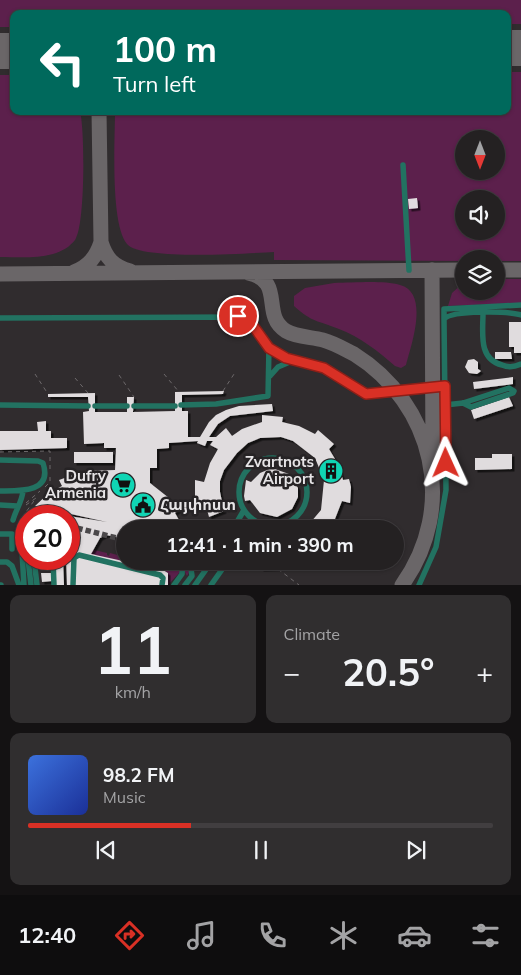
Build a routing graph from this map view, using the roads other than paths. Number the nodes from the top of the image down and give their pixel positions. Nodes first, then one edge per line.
1 (403, 165) dead end
2 (409, 270) dead end
3 (521, 305) edge
4 (483, 313) junction
5 (521, 315) edge
6 (0, 318) edge
7 (444, 319) junction
8 (269, 348) junction
9 (292, 361) junction
10 (521, 364) edge
11 (269, 379) junction
12 (445, 386) junction
13 (463, 403) junction
14 (445, 405) junction
15 (0, 406) edge
16 (0, 460) edge
17 (0, 491) edge
18 (23, 491) junction
19 (0, 505) edge
20 (20, 505) edge
21 (15, 507) edge
22 (244, 510) junction
23 (238, 520) edge
24 (0, 534) edge
25 (12, 549) dead end
26 (0, 562) edge
27 (23, 570) edge
28 (29, 570) edge
29 (35, 570) edge
30 (54, 570) edge
31 (182, 570) edge
32 (191, 570) edge
33 (206, 570) edge
34 (222, 570) edge
35 (19, 585) edge
36 (24, 585) edge
37 (31, 585) edge
38 (36, 585) edge
39 (54, 585) edge
40 (73, 585) edge
41 (162, 585) edge
42 (174, 585) edge
43 (185, 585) edge
44 (195, 585) edge
45 (211, 585) edge
46 (419, 585) edge

1 - 2 lane
3 - 7 lane
4 - 5 lane
4 - 7 lane
4 - 10 lane
6 - 8 lane
7 - 12 lane
8 - 9 lane
8 - 11 lane
9 - 11 lane
9 - 12 lane
11 - 15 lane
12 - 14 lane
13 - 13 lane
13 - 14 lane
14 - 46 lane
16 - 18 lane
17 - 18 lane
18 - 20 lane
19 - 21 lane
22 - 22 lane
22 - 23 lane
24 - 25 lane
26 - 35 lane
27 - 36 lane
28 - 37 lane
29 - 38 lane
30 - 39 lane
31 - 42 lane
32 - 43 lane
33 - 44 lane
34 - 45 lane
40 - 41 lane

